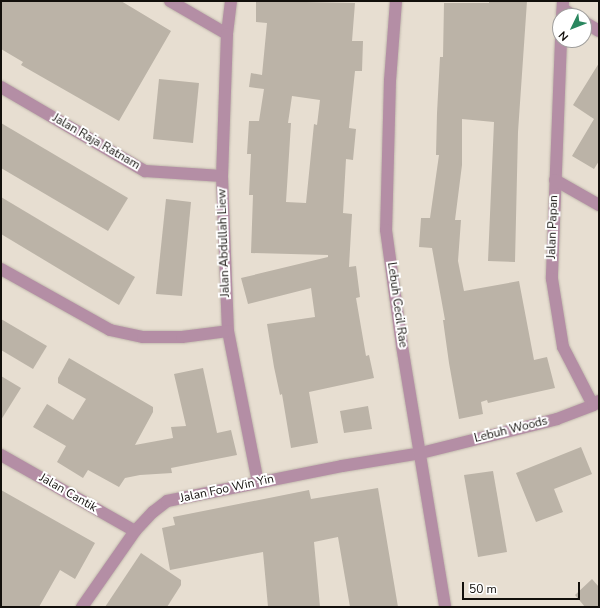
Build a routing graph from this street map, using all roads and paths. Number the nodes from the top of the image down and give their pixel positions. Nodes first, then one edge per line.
1 (170, 1) edge
2 (231, 1) edge
3 (396, 1) edge
4 (227, 34) junction
5 (561, 48) edge
6 (1, 87) edge
7 (222, 176) junction
8 (555, 180) junction
9 (599, 205) edge
10 (1, 269) edge
11 (228, 331) junction
12 (596, 403) edge
13 (421, 453) junction
14 (1, 455) edge
15 (258, 482) junction
16 (135, 531) junction
17 (82, 607) edge
18 (445, 607) edge

1 - 4 street
2 - 4 street, Jalan Abdullah Liew
3 - 13 street, Lebuh Cecil Rae
4 - 7 street, Jalan Abdullah Liew
5 - 8 street, Jalan Papan
6 - 7 street, Jalan Raja Ratnam
7 - 11 street, Jalan Abdullah Liew
8 - 9 street
8 - 12 street, Jalan Papan
10 - 11 street
11 - 15 street, Jalan Abdullah Liew
12 - 13 street, Lebuh Woods
13 - 15 street, Jalan Foo Win Yin
13 - 18 street, Lebuh Cecil Rae
14 - 16 street, Jalan Cantik
15 - 16 street, Jalan Foo Win Yin
16 - 17 street, Jalan Foo Win Yin

